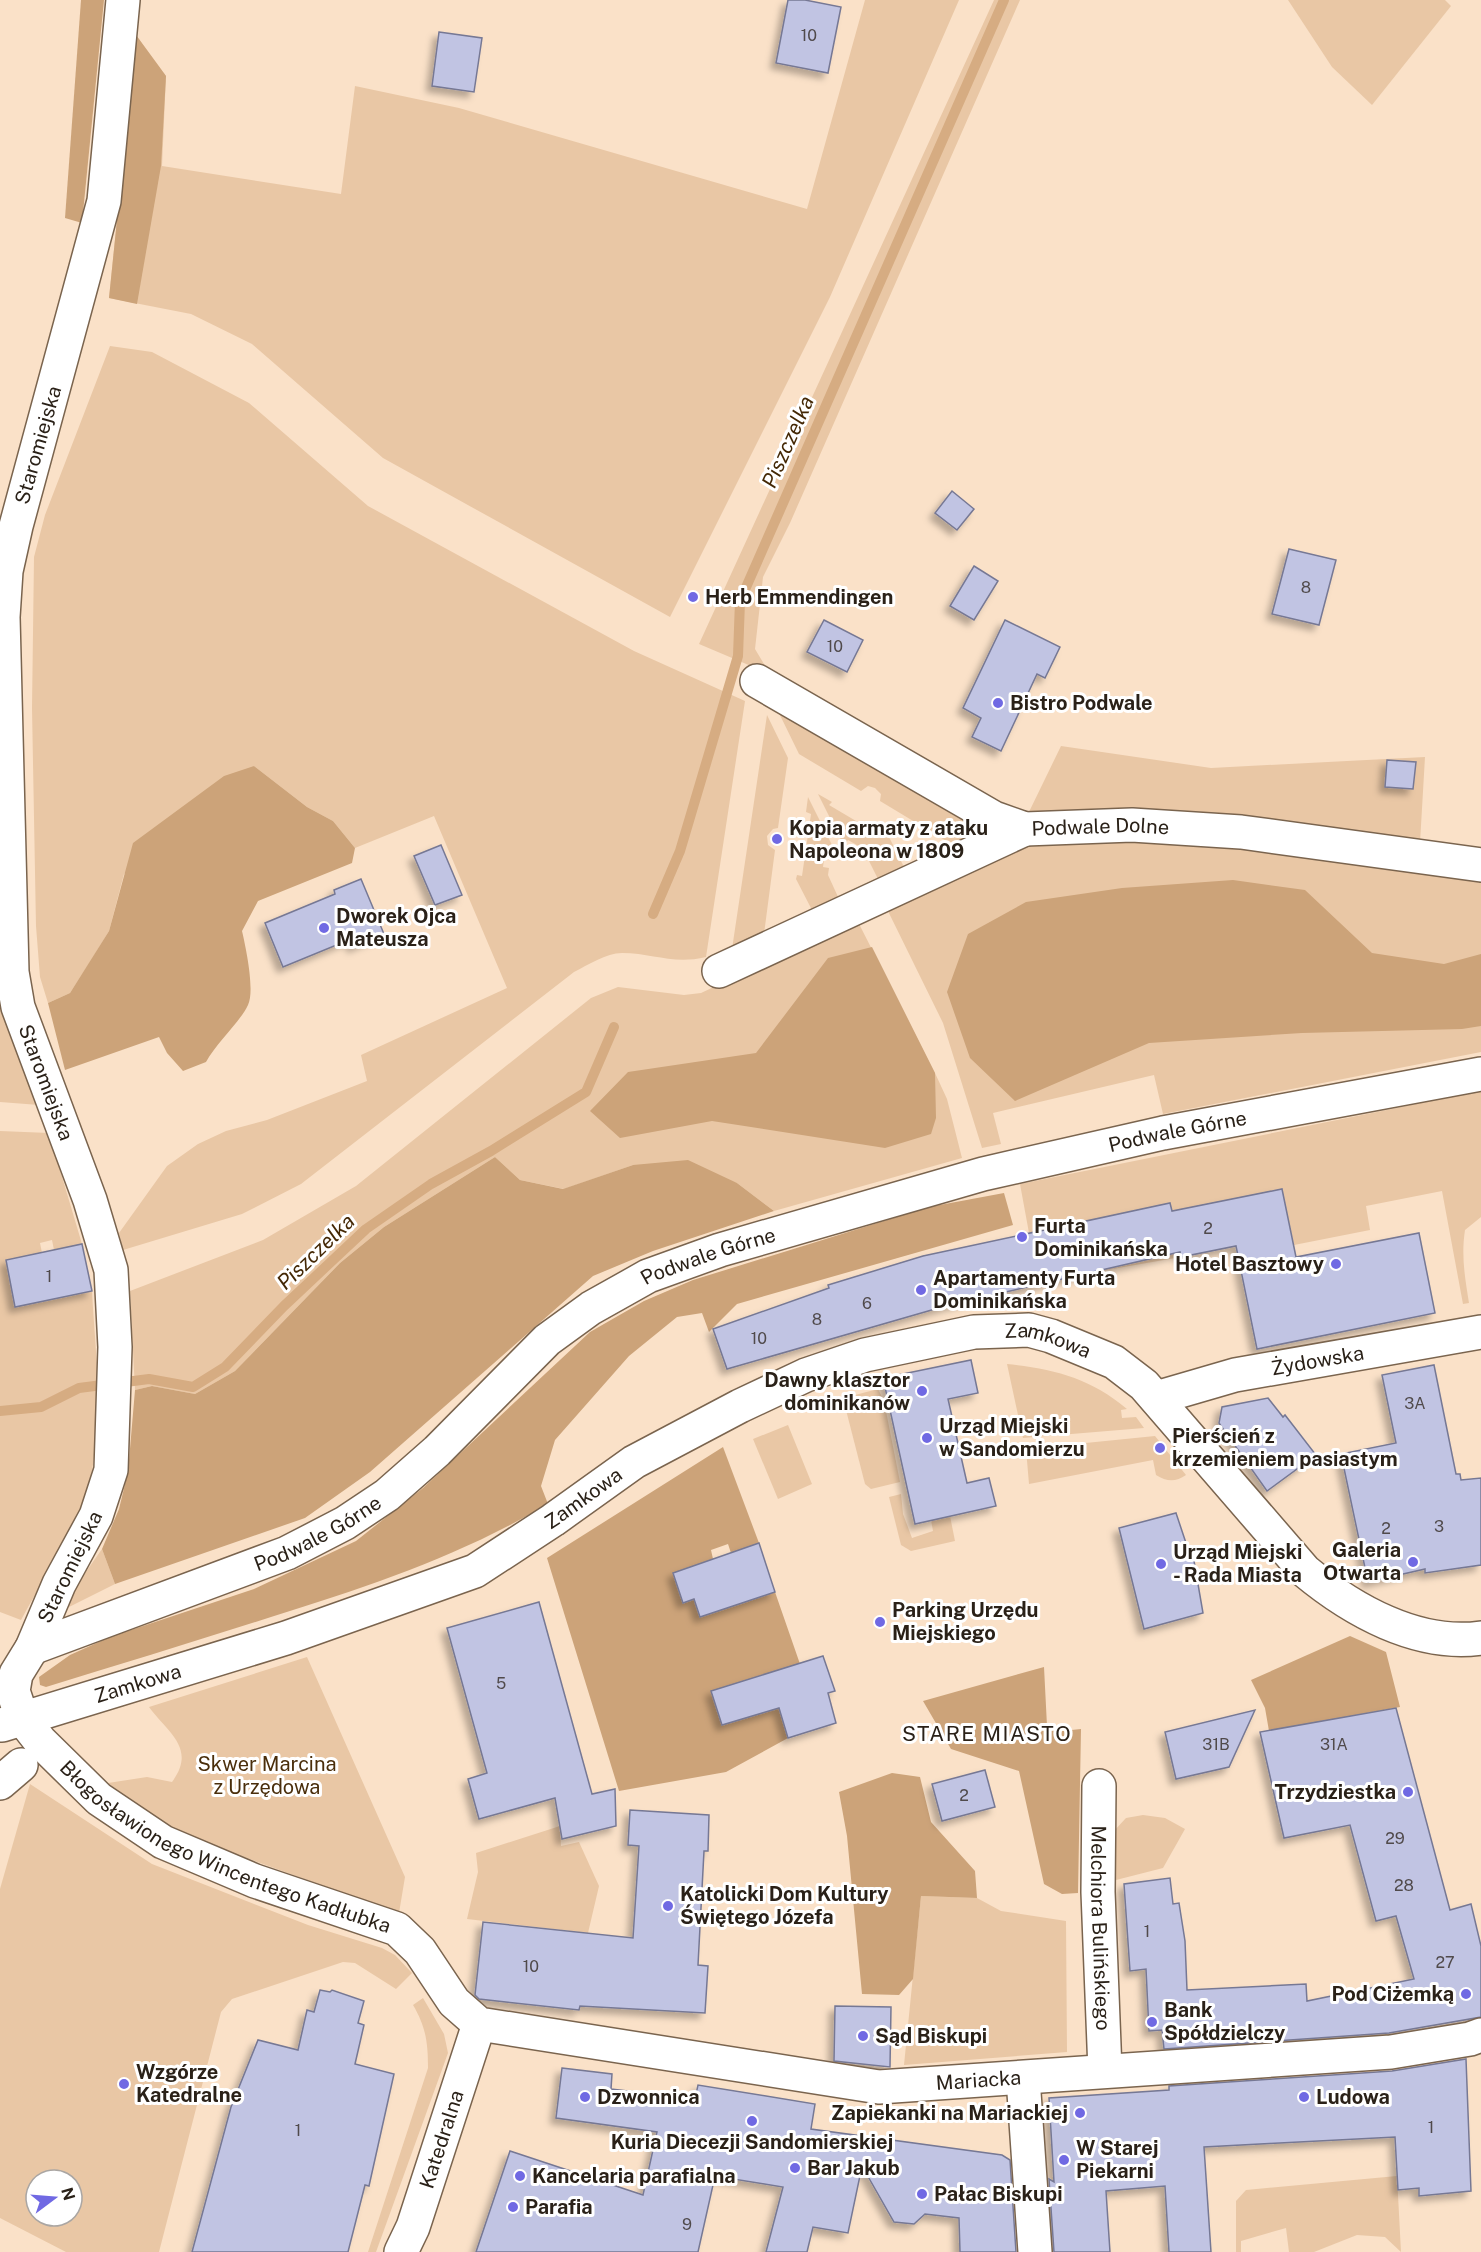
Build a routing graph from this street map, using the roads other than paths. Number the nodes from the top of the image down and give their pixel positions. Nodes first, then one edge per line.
1 (123, 0) edge
2 (757, 681) dead end
3 (1025, 829) junction
4 (1481, 865) edge
5 (719, 971) dead end
6 (1481, 1074) edge
7 (1481, 1332) edge
8 (1156, 1398) junction
9 (1480, 1644) edge
10 (32, 1648) junction
11 (11, 1722) edge
12 (1099, 1786) dead end
13 (479, 2024) junction
14 (1481, 2035) edge
15 (1105, 2071) junction
16 (1023, 2078) junction
17 (401, 2252) edge
18 (1035, 2252) edge

1 - 10 street, Staromiejska
2 - 3 street, Podwale Dolne
3 - 4 street, Podwale Dolne
3 - 5 street
6 - 10 street, Podwale Górne
7 - 8 street, Żydowska
8 - 9 street, Zamkowa
8 - 11 street, Zamkowa
10 - 11 street, Staromiejska
11 - 13 street, Błogosławionego Wincentego Kadłubka
12 - 15 street, Melchiora Bulińskiego
13 - 16 street, Mariacka
13 - 17 street, Katedralna
14 - 15 street, Mariacka
15 - 16 street, Mariacka
16 - 18 street

